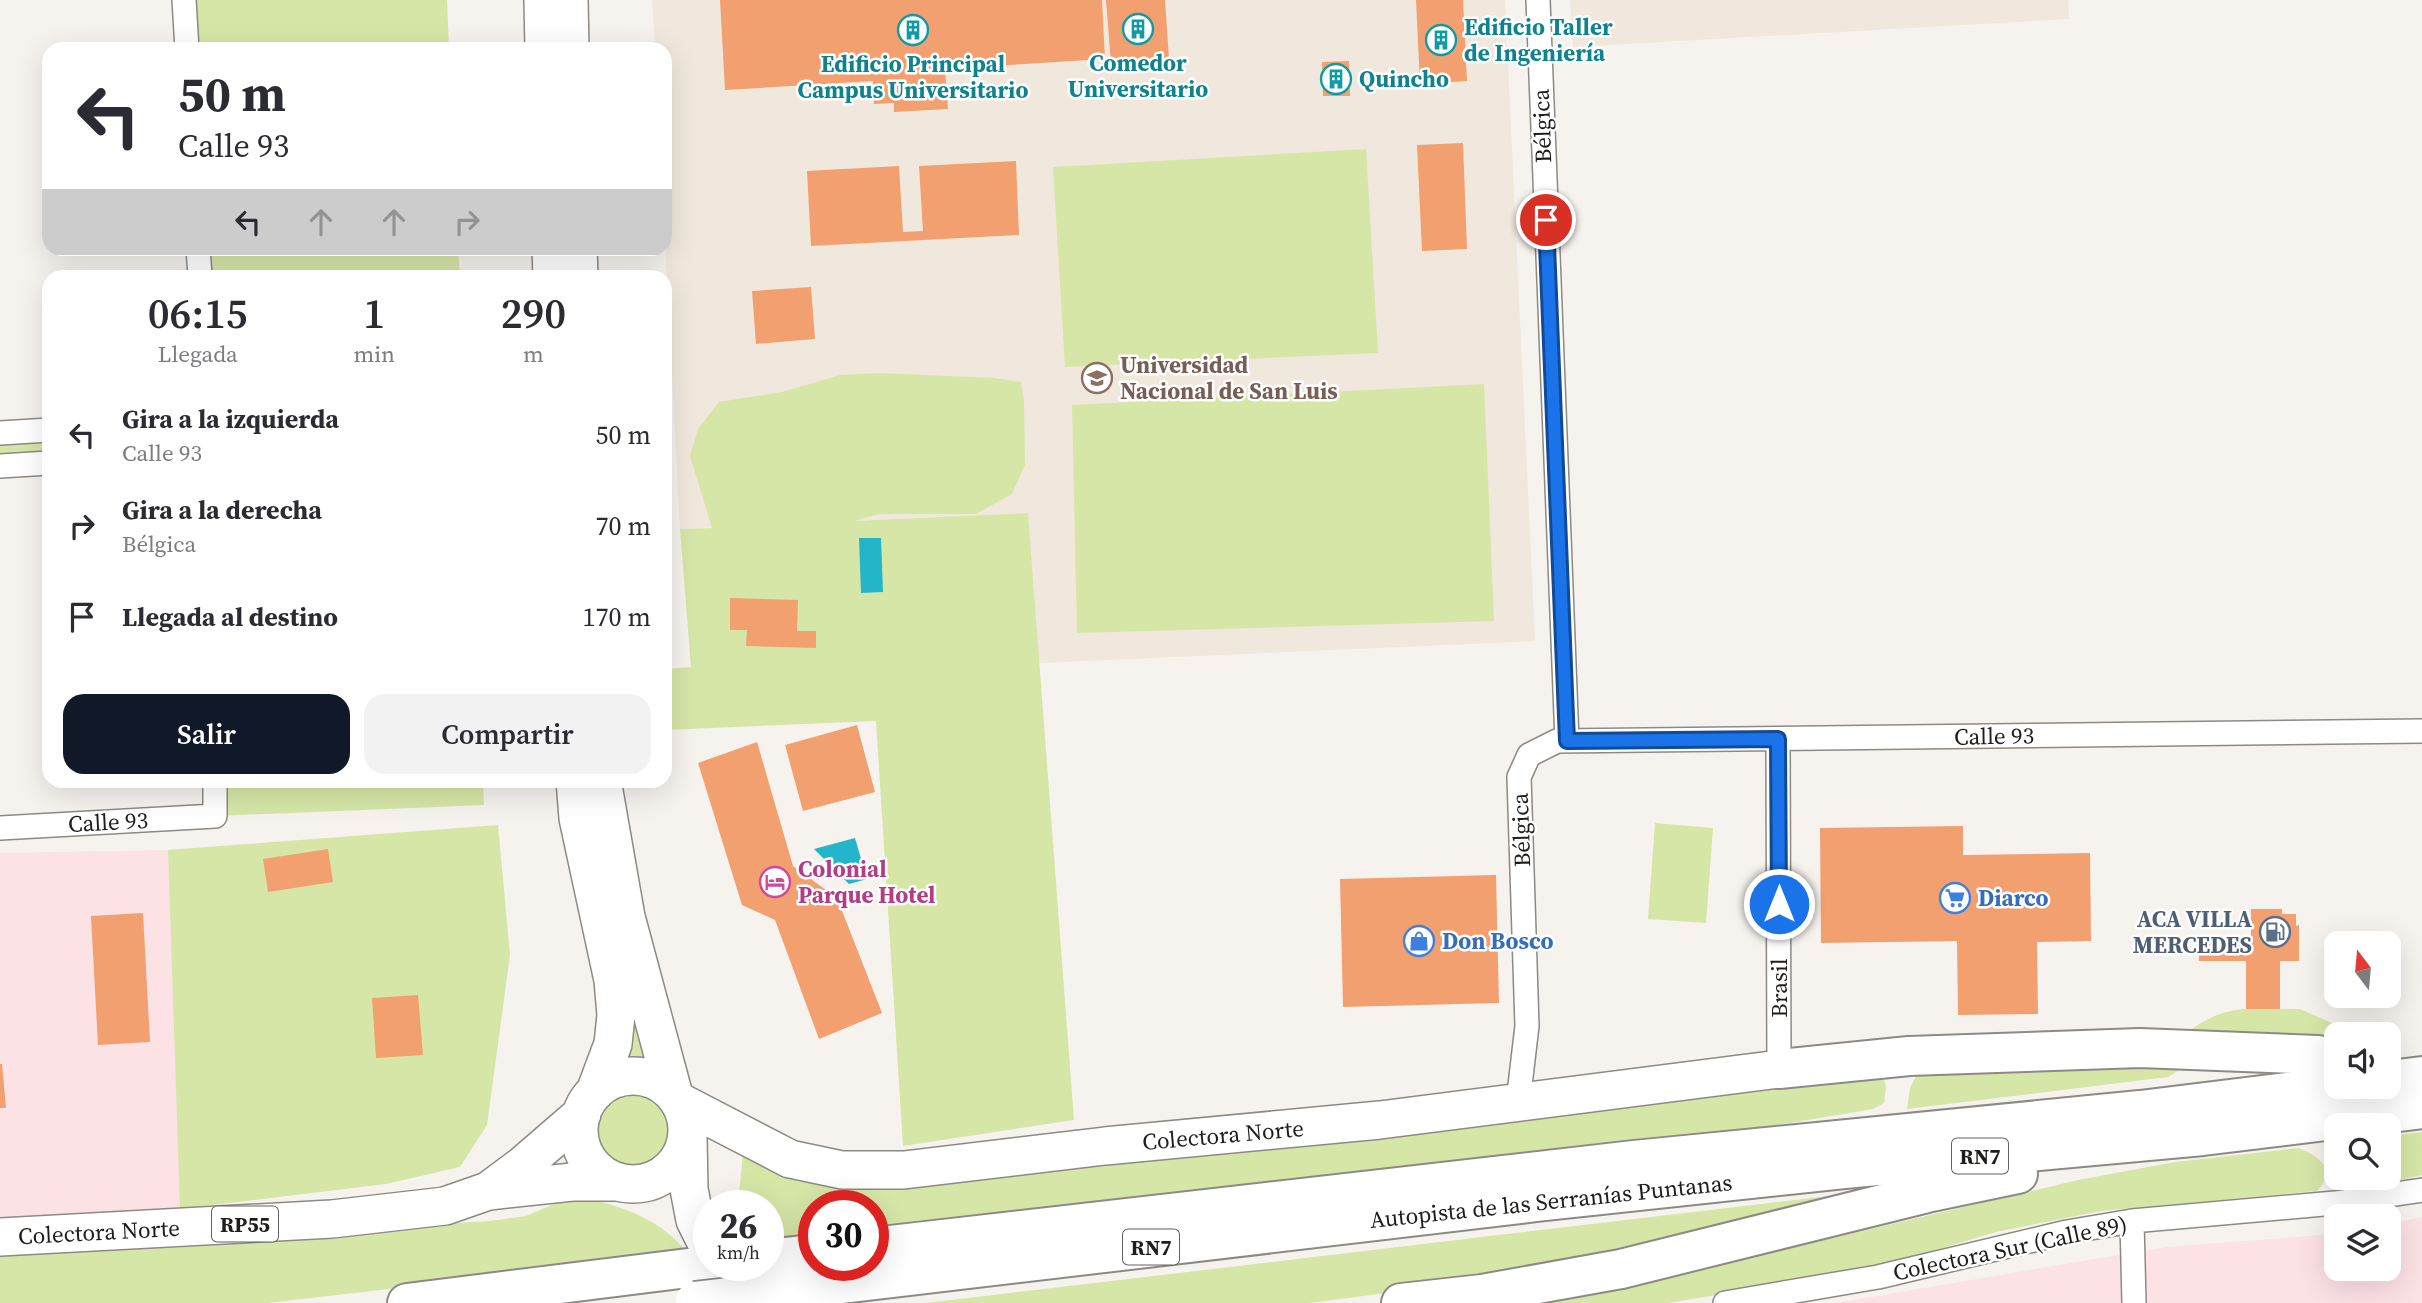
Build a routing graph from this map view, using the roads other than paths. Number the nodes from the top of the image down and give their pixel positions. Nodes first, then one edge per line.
1 (184, 0) edge
2 (543, 0) edge
3 (569, 0) edge
4 (1538, 0) edge
5 (187, 42) edge
6 (544, 42) edge
7 (570, 42) edge
8 (42, 430) edge
9 (0, 433) edge
10 (42, 463) edge
11 (0, 466) edge
12 (2422, 731) edge
13 (1778, 739) junction
14 (1567, 741) junction
15 (215, 788) edge
16 (576, 788) edge
17 (603, 788) edge
18 (0, 828) edge
19 (2324, 1056) edge
20 (1779, 1069) junction
21 (2407, 1083) edge
22 (2324, 1087) edge
23 (1518, 1102) junction
24 (588, 1103) junction
25 (680, 1109) junction
26 (2203, 1136) junction
27 (621, 1183) junction
28 (2422, 1190) edge
29 (488, 1191) junction
30 (693, 1215) edge
31 (2132, 1221) junction
32 (0, 1237) edge
33 (889, 1245) edge
34 (693, 1262) edge
35 (693, 1273) edge
36 (784, 1274) edge
37 (1811, 1295) edge
38 (407, 1303) edge
39 (1401, 1303) edge
40 (1725, 1303) edge
41 (2134, 1303) edge

1 - 5 street
2 - 6 main road
3 - 7 main road
4 - 14 street, Bélgica
8 - 9 street
10 - 11 street
12 - 13 street, Calle 93
13 - 14 street, Calle 93
13 - 20 street, Brasil
14 - 23 street, Bélgica
15 - 18 street, Calle 93
16 - 24 main road, RP55
17 - 25 main road
19 - 20 highway
20 - 23 main road, Colectora Norte
21 - 26 highway, Autopista de las Serranías Puntanas / RN7
22 - 33 highway, Autopista de las Serranías Puntanas / RN7
23 - 25 main road, Colectora Norte
24 - 25 main road, RP55
24 - 27 main road, RP55
24 - 29 main road, Colectora Norte / RP55
25 - 27 main road, RP55
25 - 30 main road
26 - 36 highway, Autopista de las Serranías Puntanas / RN7
26 - 39 highway
27 - 29 main road, Colectora Norte / RP55
27 - 34 main road
28 - 31 street, Colectora Sur (Calle 89)
29 - 32 main road, Colectora Norte / RP55
31 - 37 street, Colectora Sur (Calle 89)
31 - 41 street
35 - 38 highway, Autopista de las Serranías Puntanas / RN7
37 - 40 street, Colectora Sur (Calle 89)

